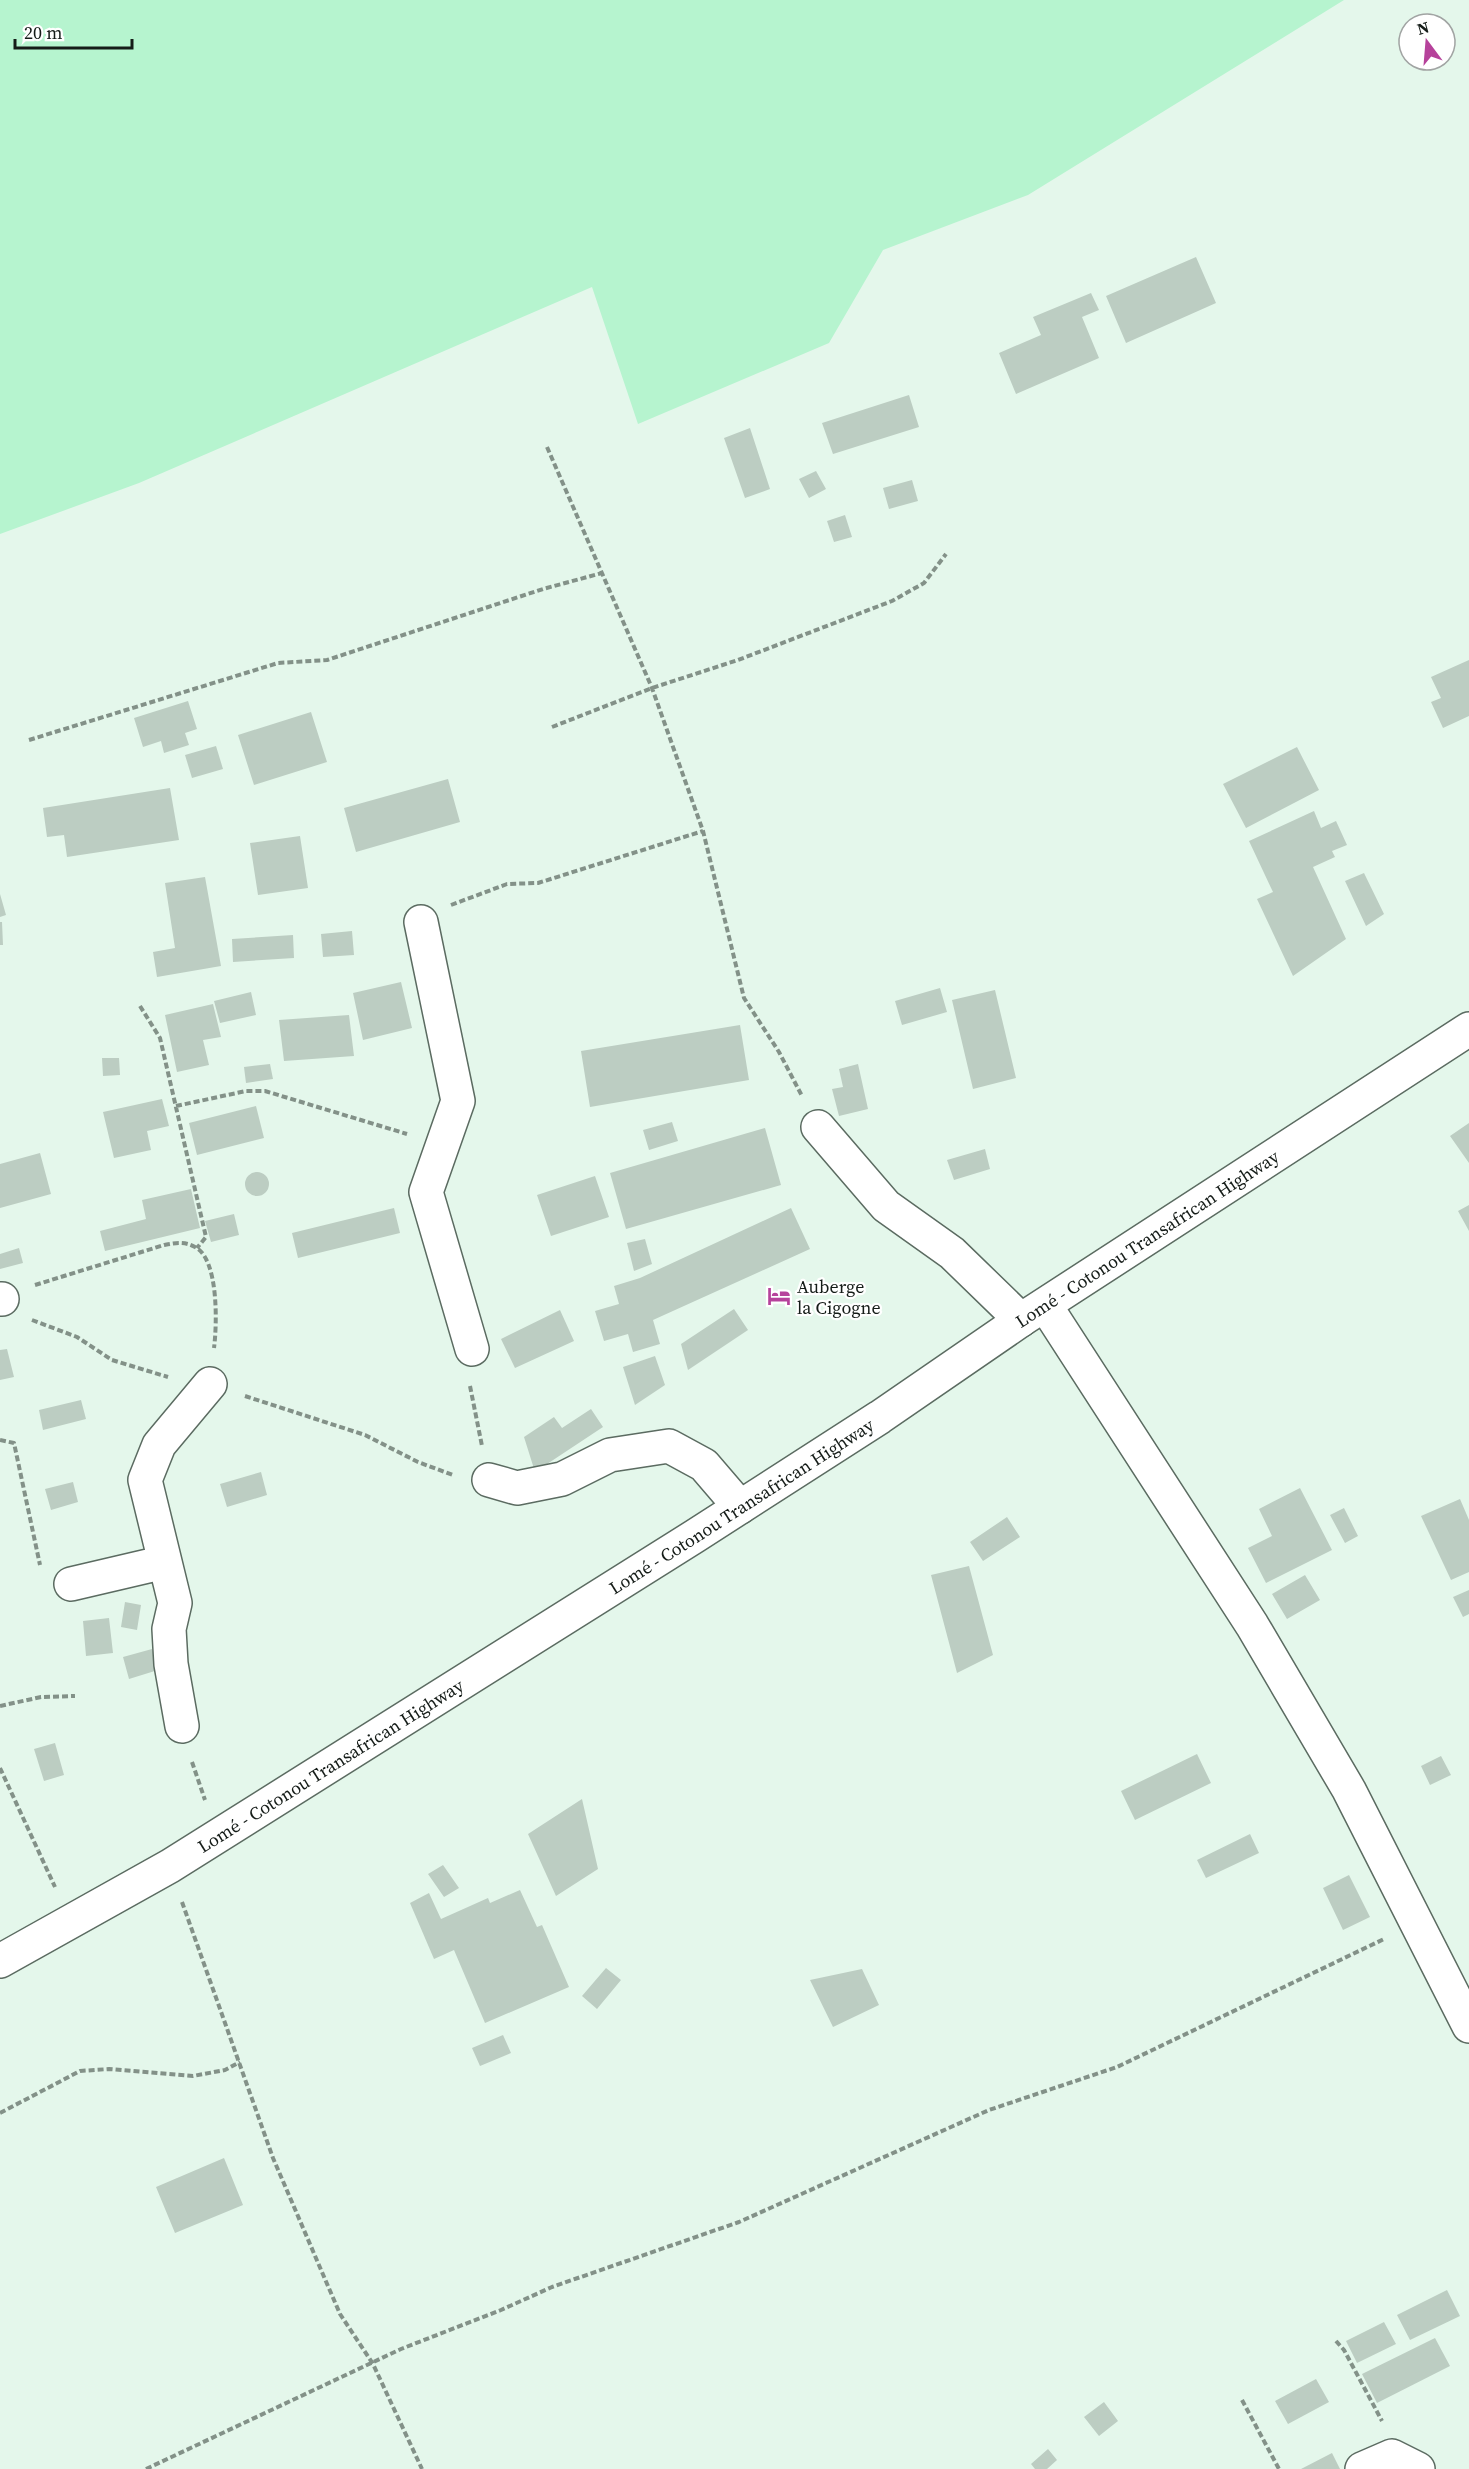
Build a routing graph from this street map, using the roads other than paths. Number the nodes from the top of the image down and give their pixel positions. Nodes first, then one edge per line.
1 (422, 922) road end
2 (1469, 1029) edge
3 (818, 1126) road end
4 (1033, 1312) junction
5 (472, 1349) road end
6 (210, 1384) road end
7 (489, 1480) road end
8 (740, 1507) junction
9 (165, 1562) junction
10 (71, 1584) road end
11 (182, 1726) road end
12 (0, 1961) edge
13 (1469, 2026) edge
14 (1405, 2462) edge
15 (1362, 2469) edge

1 - 5 main road
2 - 4 main road, Lomé - Cotonou Transafrican Highway
3 - 4 main road
4 - 8 main road, Lomé - Cotonou Transafrican Highway
4 - 13 main road
6 - 9 main road
7 - 8 main road
8 - 12 main road, Lomé - Cotonou Transafrican Highway
9 - 10 main road
9 - 11 main road
14 - 15 main road

